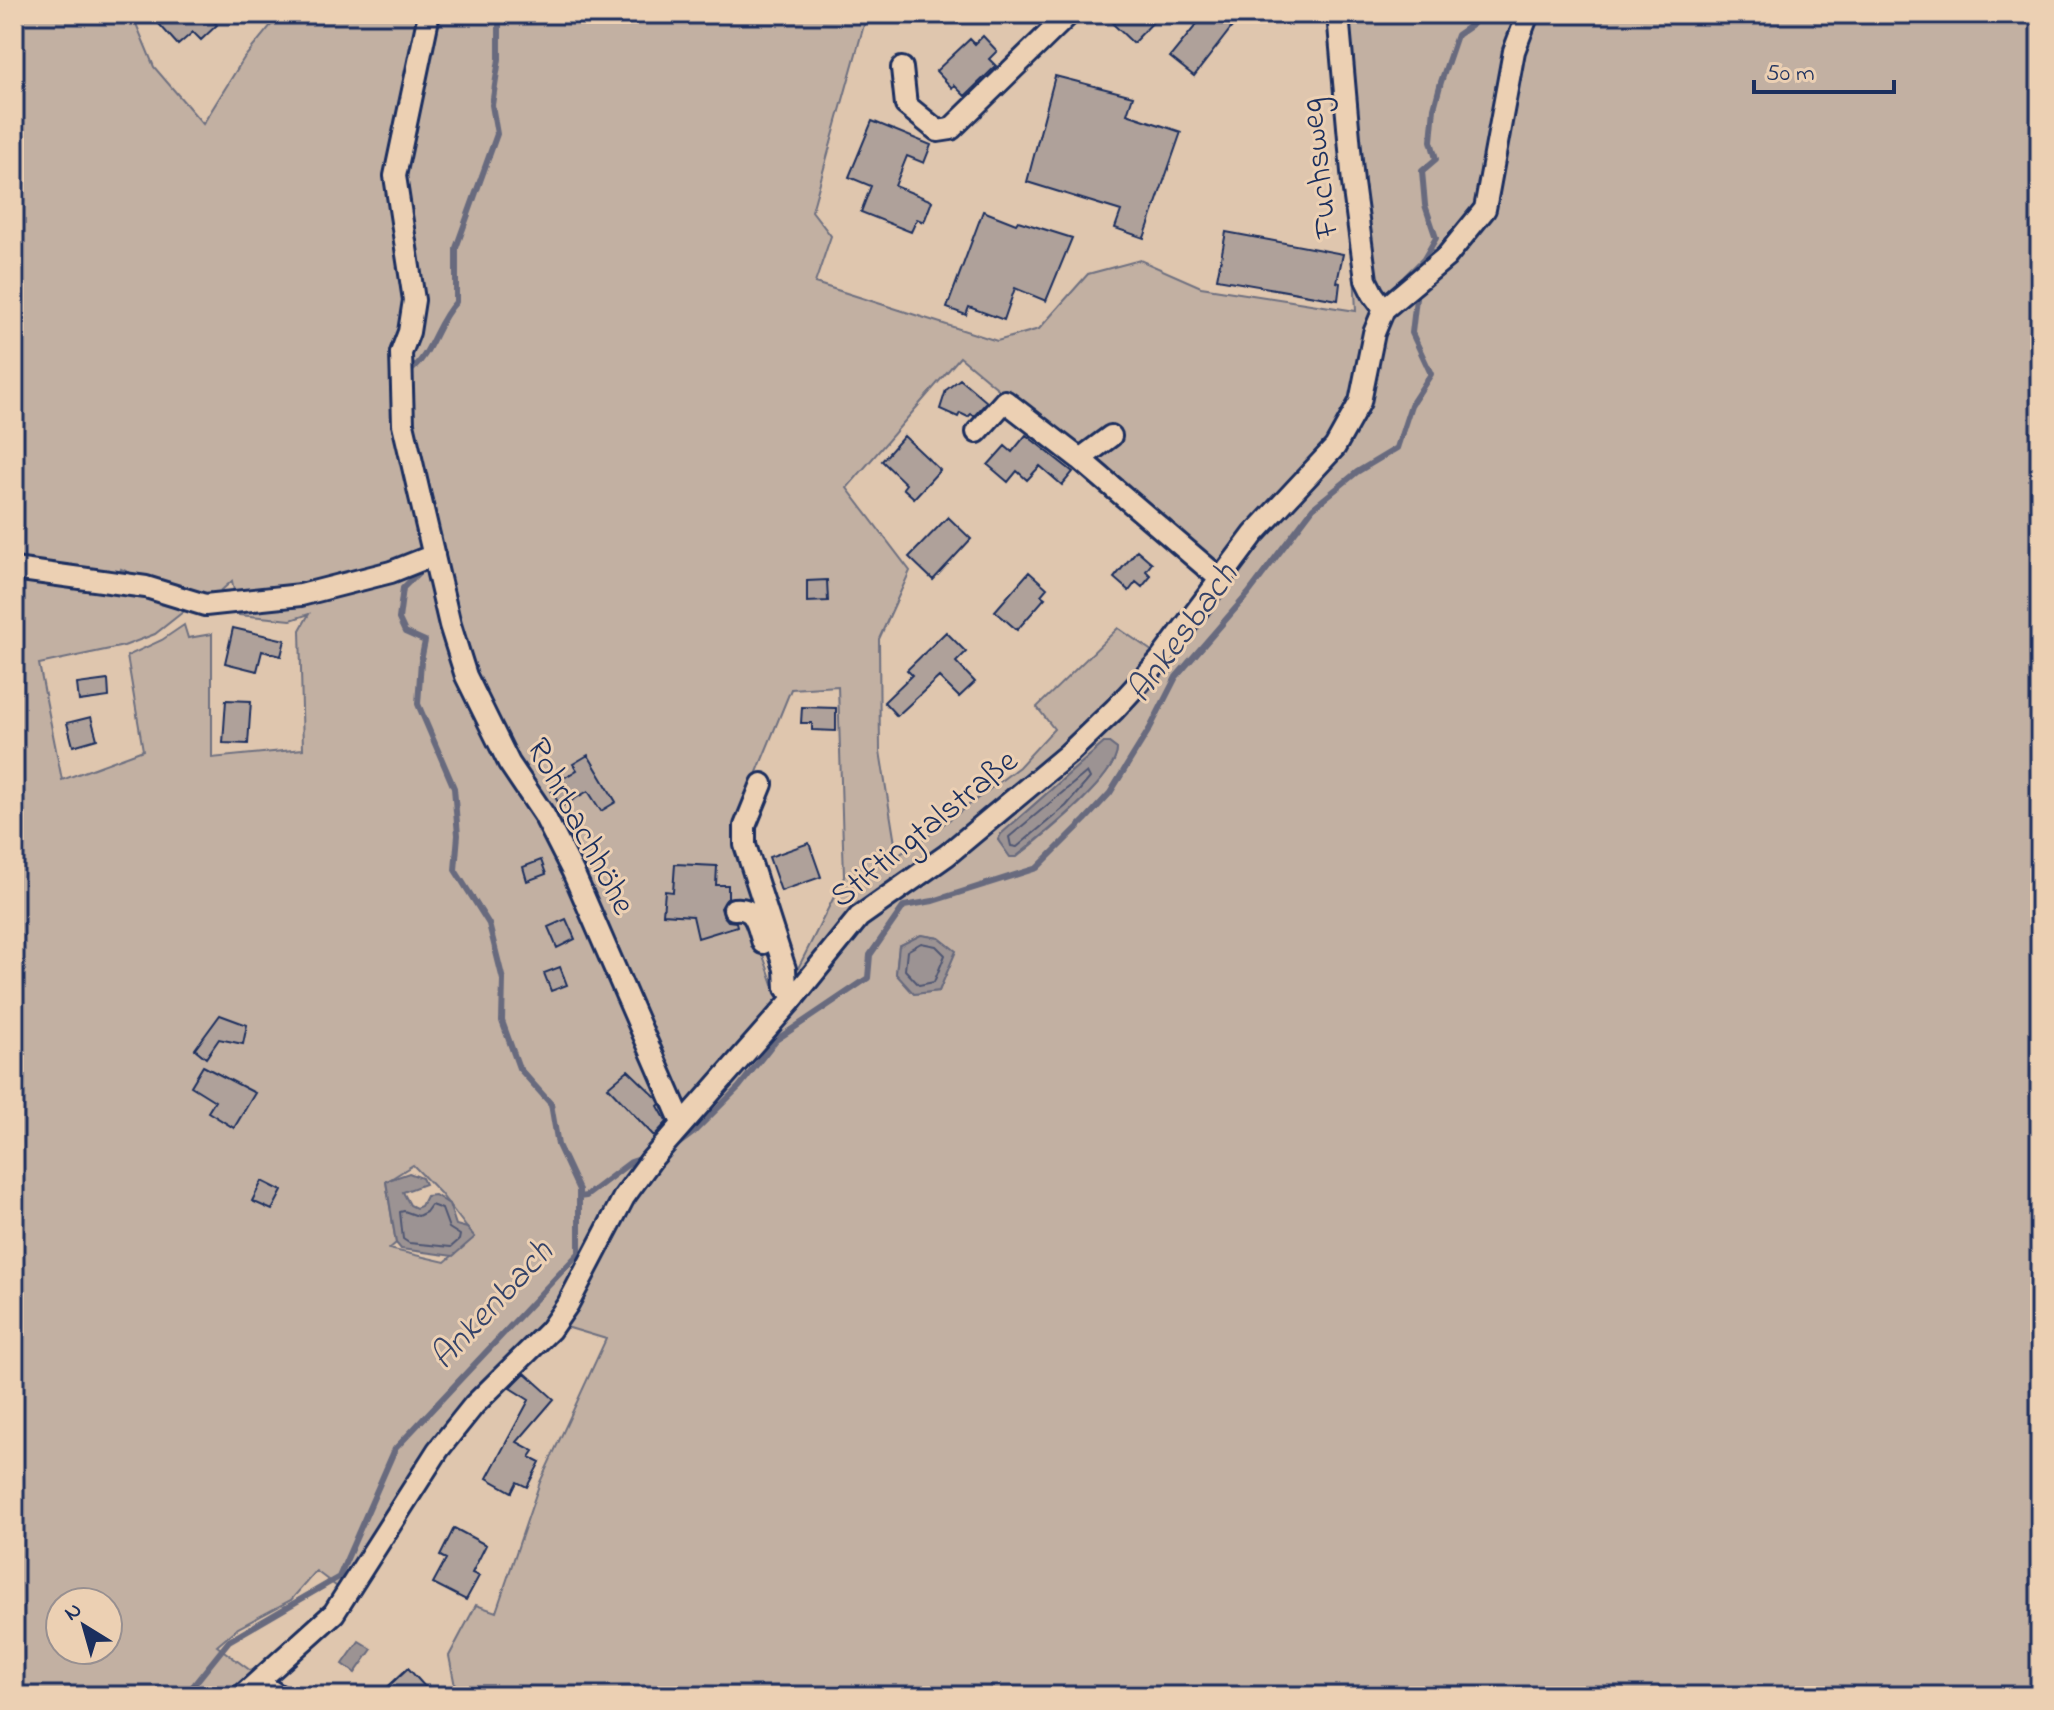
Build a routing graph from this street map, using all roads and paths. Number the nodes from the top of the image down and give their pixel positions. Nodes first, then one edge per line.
1 (429, 14) edge
2 (1069, 14) edge
3 (1338, 14) edge
4 (1528, 14) edge
5 (902, 68) dead end
6 (1384, 309) junction
7 (977, 432) dead end
8 (1111, 436) dead end
9 (1080, 459) junction
10 (434, 555) junction
11 (14, 569) edge
12 (1219, 578) junction
13 (762, 784) dead end
14 (734, 909) dead end
15 (788, 994) junction
16 (682, 1123) junction
17 (258, 1682) junction
18 (242, 1696) edge
19 (279, 1696) edge

1 - 10 street, Rohrbachhöhe
2 - 5 street
3 - 6 street, Fuchsweg
4 - 6 street
6 - 12 street, Stiftingtalstraße
7 - 9 street
8 - 9 street
9 - 12 street
10 - 11 street
10 - 16 street, Rohrbachhöhe
12 - 15 street, Stiftingtalstraße
13 - 15 street
14 - 15 street
15 - 16 street, Stiftingtalstraße
16 - 17 street, Stiftingtalstraße
17 - 18 street, Stiftingtalstraße
17 - 19 street

